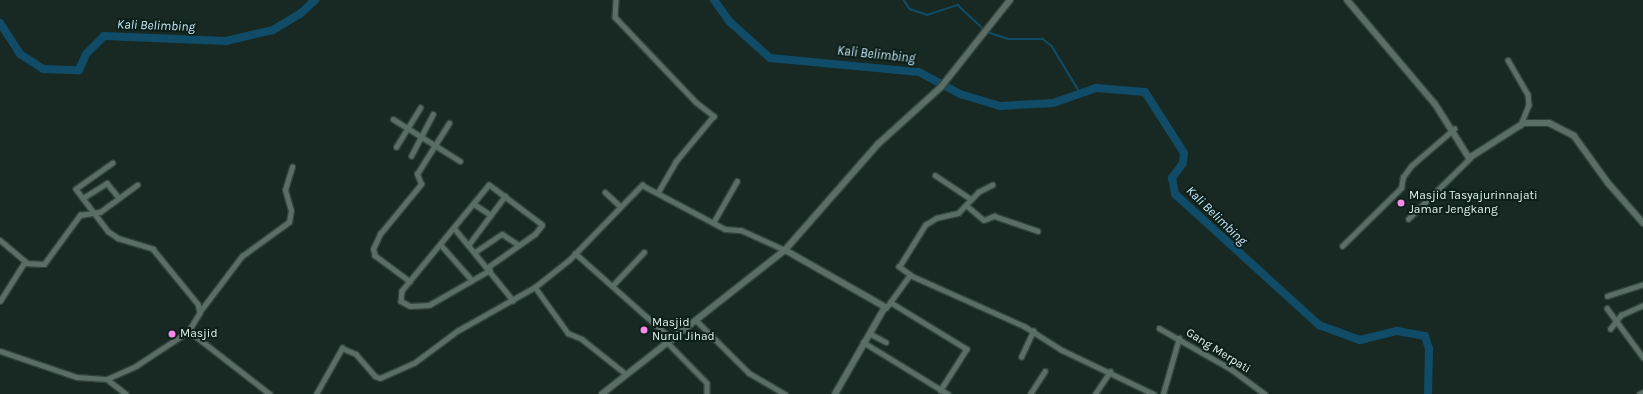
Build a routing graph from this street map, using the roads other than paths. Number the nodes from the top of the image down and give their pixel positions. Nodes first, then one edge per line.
1 (616, 0) edge
2 (1010, 0) edge
3 (1347, 0) edge
4 (1508, 60) dead end
5 (420, 108) dead end
6 (434, 114) dead end
7 (393, 119) dead end
8 (450, 123) dead end
9 (1520, 125) junction
10 (408, 128) junction
11 (1454, 129) junction
12 (422, 137) junction
13 (435, 146) junction
14 (396, 147) dead end
15 (411, 156) dead end
16 (1470, 158) junction
17 (460, 161) dead end
18 (113, 163) dead end
19 (292, 167) dead end
20 (935, 175) dead end
21 (737, 181) dead end
22 (137, 185) dead end
23 (992, 185) dead end
24 (605, 192) dead end
25 (660, 192) junction
26 (504, 196) junction
27 (83, 198) junction
28 (119, 198) junction
29 (971, 199) junction
30 (474, 204) junction
31 (966, 205) junction
32 (620, 206) junction
33 (95, 212) junction
34 (491, 215) junction
35 (1408, 219) dead end
36 (713, 223) junction
37 (1643, 223) edge
38 (455, 229) junction
39 (1038, 231) dead end
40 (0, 240) edge
41 (469, 244) junction
42 (441, 245) junction
43 (519, 245) junction
44 (1342, 246) dead end
45 (785, 250) junction
46 (475, 252) junction
47 (644, 252) dead end
48 (575, 253) junction
49 (26, 262) junction
50 (489, 268) junction
51 (910, 275) junction
52 (472, 280) junction
53 (410, 282) junction
54 (1643, 284) edge
55 (613, 285) junction
56 (535, 287) junction
57 (1607, 296) dead end
58 (513, 300) junction
59 (0, 301) edge
60 (890, 302) junction
61 (1643, 305) edge
62 (886, 308) junction
63 (1608, 308) dead end
64 (200, 310) junction
65 (1616, 319) junction
66 (696, 320) junction
67 (1159, 328) dead end
68 (1610, 329) dead end
69 (189, 331) junction
70 (1033, 331) junction
71 (870, 333) junction
72 (1179, 338) junction
73 (669, 340) junction
74 (863, 342) junction
75 (886, 342) dead end
76 (0, 351) edge
77 (1641, 351) edge
78 (1643, 356) edge
79 (1021, 357) dead end
80 (1045, 370) dead end
81 (1110, 372) junction
82 (626, 374) junction
83 (107, 379) junction
84 (940, 390) junction
85 (1643, 392) edge
86 (126, 394) edge
87 (270, 394) edge
88 (316, 394) edge
89 (602, 394) edge
90 (706, 394) edge
91 (785, 394) edge
92 (835, 394) edge
93 (948, 394) edge
94 (1030, 394) edge
95 (1095, 394) edge
96 (1154, 394) edge
97 (1163, 394) edge
98 (1264, 394) edge
99 (1639, 394) edge

1 - 25 street
2 - 45 street
3 - 11 street
4 - 9 street
5 - 10 street
6 - 12 street
7 - 10 street
8 - 13 street
9 - 16 street
9 - 37 street
10 - 12 street
10 - 14 street
11 - 16 street
11 - 44 street
12 - 13 street
12 - 15 street
13 - 17 street
13 - 53 street
16 - 35 street
18 - 27 street
19 - 64 street
20 - 29 street
21 - 36 street
22 - 28 street
23 - 29 street
24 - 32 street
25 - 32 street
25 - 36 street
26 - 30 street
26 - 34 street
26 - 43 street
27 - 28 street
27 - 33 street
28 - 33 street
29 - 31 street
30 - 34 street
30 - 38 street
31 - 39 street
31 - 51 street
32 - 48 street
33 - 49 street
33 - 64 street
34 - 41 street
36 - 45 street
38 - 41 street
38 - 42 street
40 - 49 street
41 - 46 street
42 - 52 street
42 - 53 street
43 - 46 street
43 - 50 street
45 - 62 street
45 - 66 street
46 - 50 street
47 - 55 street
48 - 55 street
48 - 56 street
49 - 59 street
50 - 52 street
50 - 58 street
51 - 60 street
51 - 70 street
52 - 53 street
54 - 57 street
55 - 73 street
56 - 58 street
56 - 82 street
58 - 88 street
60 - 62 street
60 - 84 street
61 - 65 street
62 - 71 street
63 - 65 street
64 - 69 street
65 - 68 street
65 - 77 street
66 - 73 street
66 - 91 street
67 - 72 street, Gang Merpati
69 - 83 street
69 - 87 street
70 - 79 street
70 - 81 street
71 - 74 street
71 - 75 street
72 - 97 street
72 - 98 street, Gang Merpati
73 - 82 street
73 - 90 street
74 - 84 street
74 - 92 street
76 - 83 street
77 - 78 street
80 - 94 street
81 - 95 street
81 - 96 street
82 - 89 street
83 - 86 street
84 - 93 street
85 - 99 street

